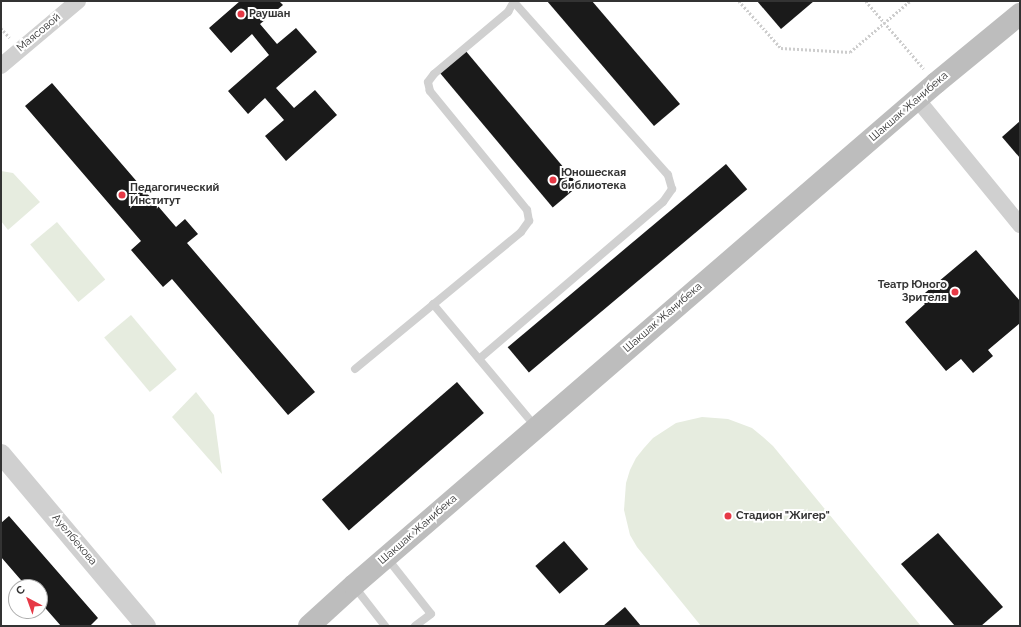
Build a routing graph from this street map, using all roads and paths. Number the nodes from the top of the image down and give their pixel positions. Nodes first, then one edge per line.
1 (78, 1) edge
2 (739, 1) edge
3 (866, 1) edge
4 (910, 1) edge
5 (514, 2) edge
6 (1020, 14) edge
7 (885, 23) junction
8 (1, 66) edge
9 (936, 83) junction
10 (917, 100) junction
11 (1020, 225) edge
12 (433, 304) junction
13 (479, 359) junction
14 (355, 369) dead end
15 (536, 428) junction
16 (1, 454) edge
17 (386, 557) junction
18 (354, 585) junction
19 (146, 626) edge
20 (309, 626) edge
21 (385, 626) edge
22 (415, 626) edge

1 - 8 street, Маясовой
2 - 7 path
3 - 7 path
4 - 7 path
5 - 12 lane
5 - 13 lane
6 - 9 main road, Шакшак Жанибека
7 - 9 path
9 - 10 main road, Шакшак Жанибека
10 - 11 street
10 - 15 main road, Шакшак Жанибека
12 - 13 lane
12 - 14 lane
13 - 15 lane
15 - 17 main road, Шакшак Жанибека
16 - 19 street, Ауелбекова
17 - 18 main road, Шакшак Жанибека
17 - 22 lane
18 - 20 main road, Шакшак Жанибека
18 - 21 lane

